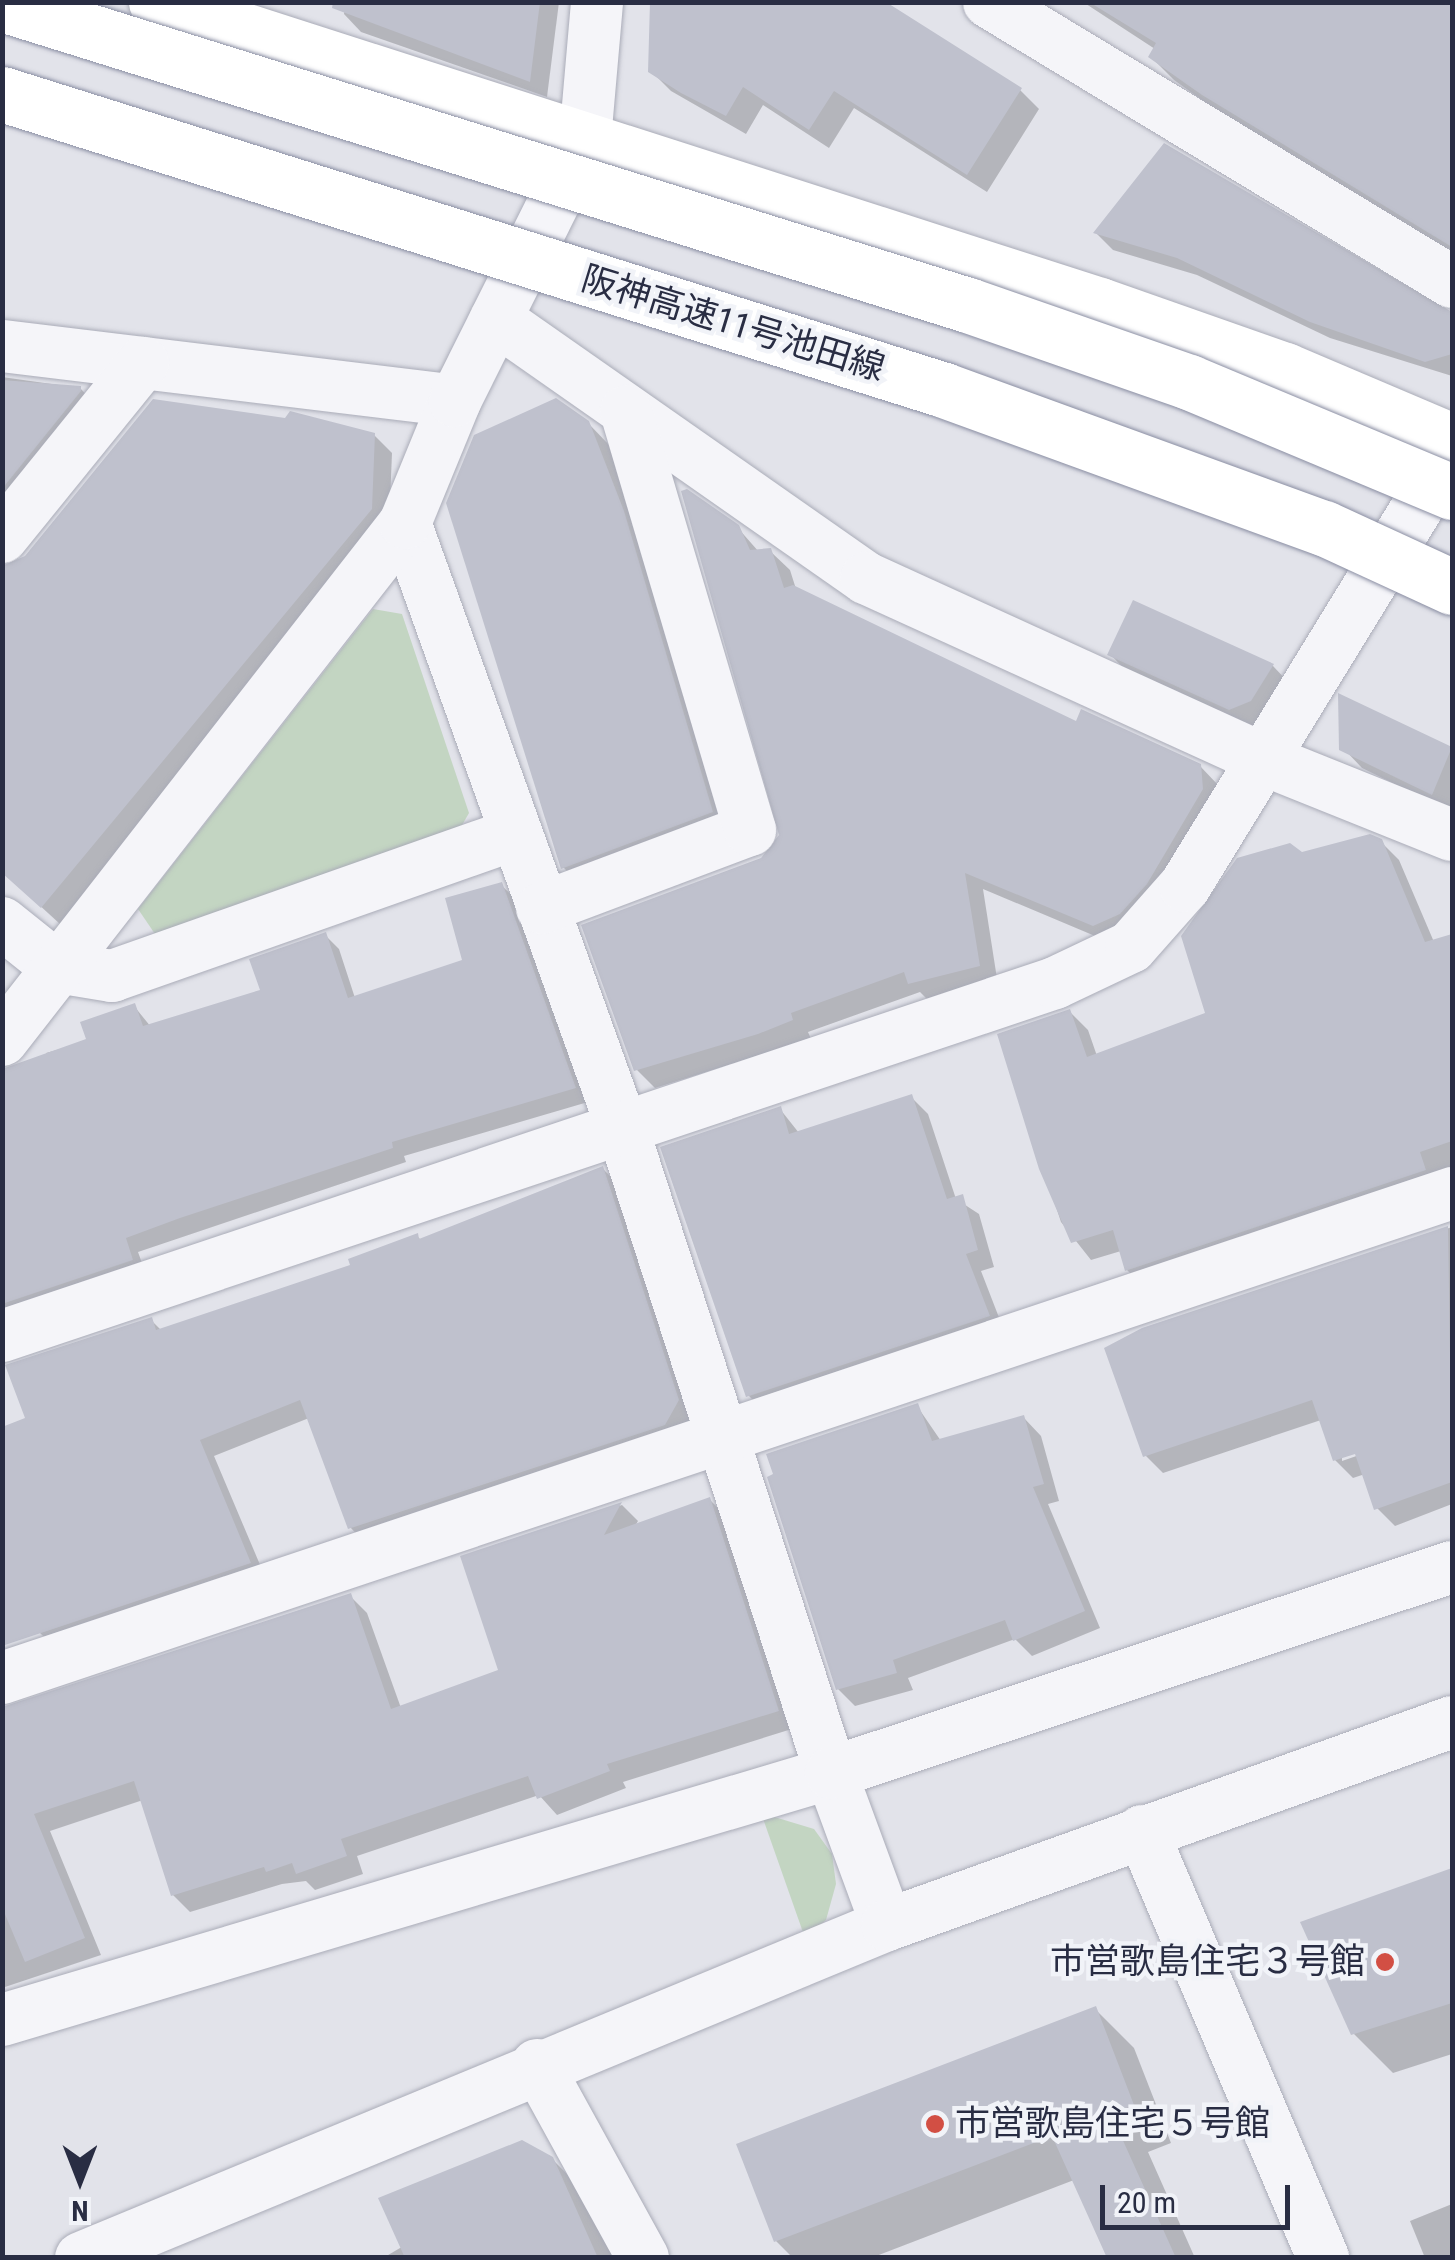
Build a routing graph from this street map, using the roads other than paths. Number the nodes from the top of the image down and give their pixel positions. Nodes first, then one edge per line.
1 (11, 2) edge
2 (156, 2) edge
3 (597, 2) edge
4 (989, 2) edge
5 (2, 4) edge
6 (2, 18) edge
7 (2, 94) edge
8 (586, 140) junction
9 (1452, 282) edge
10 (496, 320) junction
11 (2, 346) edge
12 (143, 363) junction
13 (454, 401) junction
14 (626, 412) junction
15 (1452, 441) edge
16 (1452, 451) edge
17 (1452, 492) edge
18 (405, 524) junction
19 (2, 537) edge
20 (1452, 587) edge
21 (1265, 760) junction
22 (515, 834) junction
23 (1452, 835) edge
24 (542, 908) junction
25 (2, 924) edge
26 (56, 967) junction
27 (2, 1040) edge
28 (622, 1127) junction
29 (1452, 1193) edge
30 (2, 1336) edge
31 (722, 1439) junction
32 (1452, 1567) edge
33 (2, 1678) edge
34 (1452, 1722) edge
35 (831, 1773) junction
36 (1142, 1831) junction
37 (888, 1925) junction
38 (2, 2020) edge
39 (538, 2066) junction
40 (81, 2258) edge
41 (642, 2258) edge
42 (1323, 2258) edge

1 - 6 street
2 - 8 main road
3 - 8 street
4 - 9 street
5 - 17 main road, bridge
7 - 20 main road, 阪神高速11号池田線, bridge
8 - 10 street
8 - 15 main road
10 - 13 street
10 - 14 street
11 - 12 street
12 - 13 street
12 - 19 street
13 - 18 street
14 - 21 street
14 - 24 street
16 - 21 street
18 - 22 street
18 - 26 street
21 - 23 street
21 - 28 street
22 - 24 street
22 - 26 street
24 - 28 street
25 - 26 street
26 - 27 street
28 - 30 street
28 - 31 street
29 - 31 street
31 - 33 street
31 - 35 street
32 - 35 street
34 - 36 street
35 - 37 street
35 - 38 street
36 - 37 street
36 - 42 street
37 - 39 street
39 - 40 street
39 - 41 street

